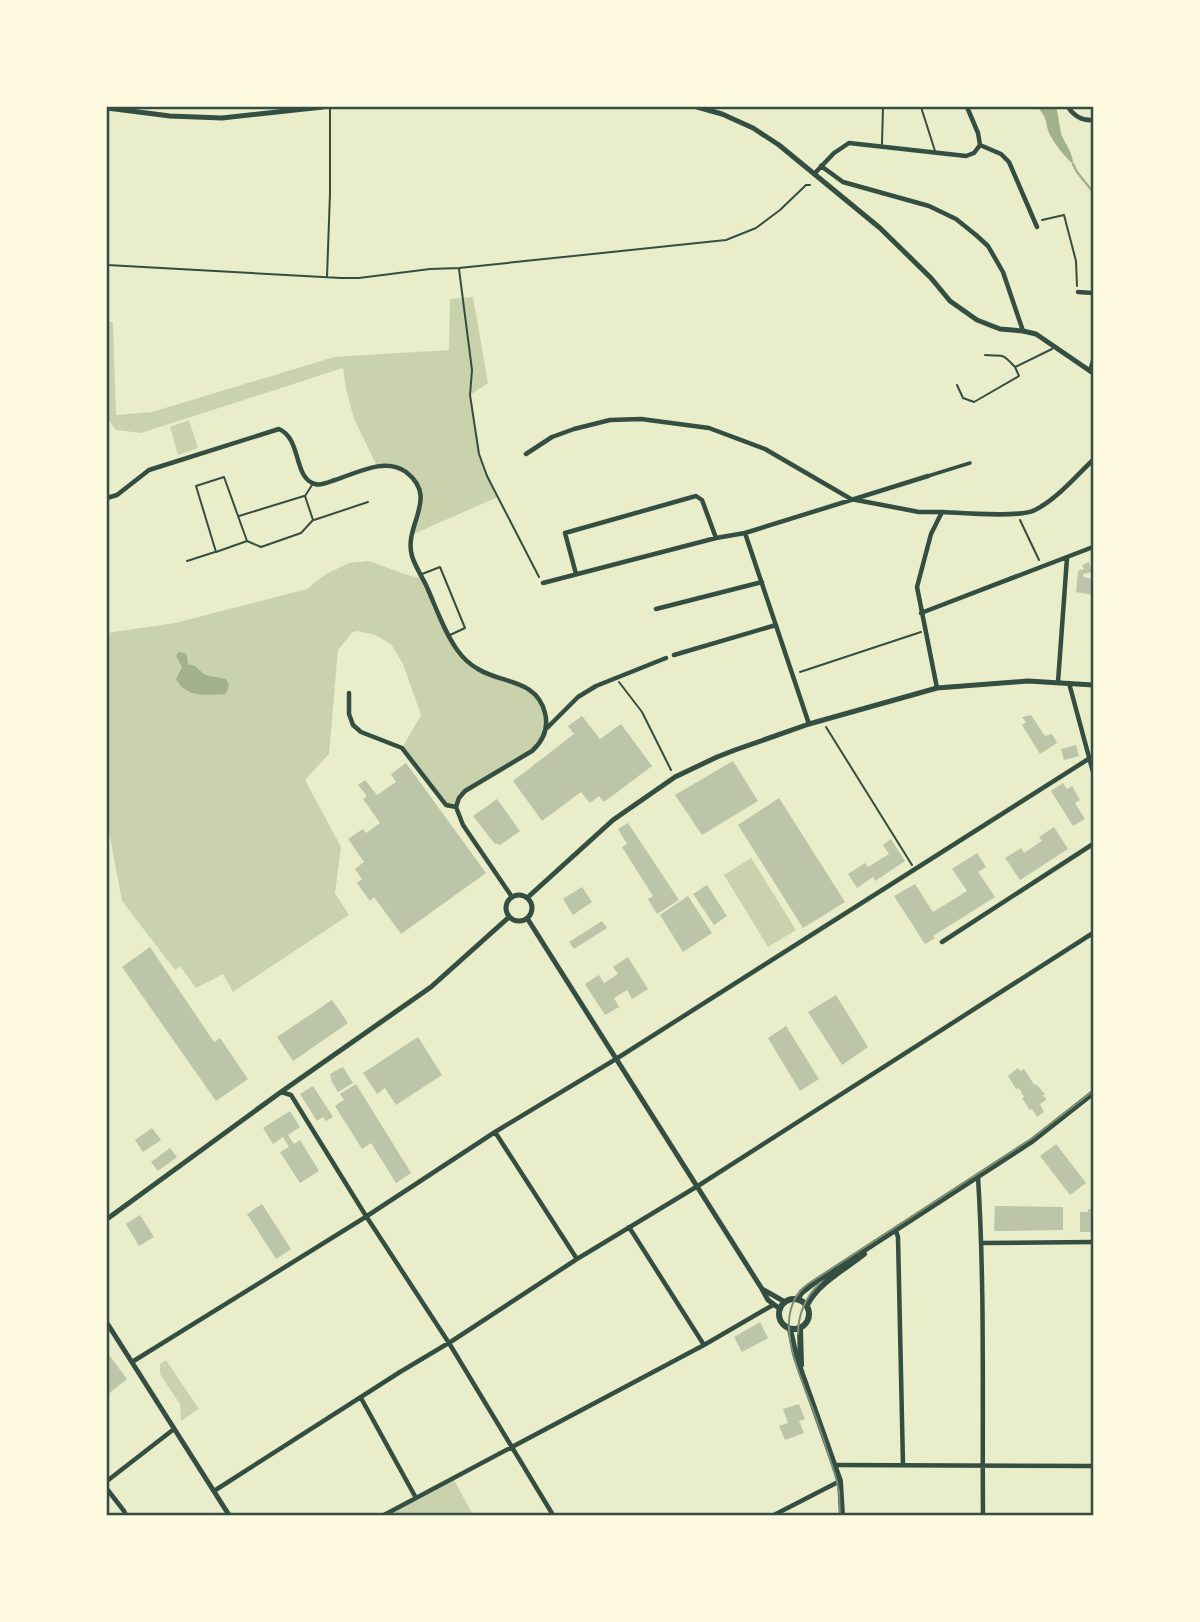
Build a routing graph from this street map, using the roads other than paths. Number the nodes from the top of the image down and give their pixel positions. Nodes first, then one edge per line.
1 (323, 107) edge
2 (697, 107) edge
3 (883, 107) edge
4 (920, 107) edge
5 (967, 107) edge
6 (1068, 107) edge
7 (107, 108) edge
8 (1093, 120) edge
9 (882, 145) junction
10 (980, 145) junction
11 (936, 152) junction
12 (821, 166) junction
13 (814, 173) junction
14 (1035, 224) road end
15 (1078, 292) road end
16 (1093, 293) edge
17 (1023, 331) junction
18 (1056, 347) junction
19 (985, 355) dead end
20 (1093, 361) edge
21 (1015, 367) junction
22 (1092, 372) edge
23 (957, 385) dead end
24 (526, 454) dead end
25 (1093, 460) edge
26 (970, 463) dead end
27 (928, 476) joint
28 (313, 484) junction
29 (305, 496) junction
30 (107, 498) edge
31 (852, 499) junction
32 (368, 502) dead end
33 (942, 512) junction
34 (238, 516) junction
35 (313, 520) junction
36 (745, 533) junction
37 (716, 538) junction
38 (247, 541) junction
39 (1093, 547) edge
40 (216, 552) junction
41 (1067, 558) junction
42 (187, 561) dead end
43 (576, 574) junction
44 (421, 575) junction
45 (762, 582) junction
46 (543, 583) road end
47 (656, 610) dead end
48 (921, 613) junction
49 (776, 625) junction
50 (449, 636) junction
51 (674, 655) dead end
52 (666, 658) dead end
53 (1058, 682) junction
54 (1069, 683) junction
55 (1093, 685) edge
56 (937, 688) junction
57 (349, 693) dead end
58 (809, 724) junction
59 (546, 729) junction
60 (1090, 758) junction
61 (1093, 772) edge
62 (456, 807) junction
63 (1093, 844) edge
64 (512, 897) junction
65 (527, 898) junction
66 (509, 917) junction
67 (527, 918) junction
68 (1093, 933) edge
69 (942, 942) dead end
70 (616, 1059) junction
71 (281, 1092) junction
72 (1093, 1093) edge
73 (495, 1132) junction
74 (978, 1175) junction
75 (696, 1186) junction
76 (366, 1216) junction
77 (107, 1219) edge
78 (629, 1227) junction
79 (881, 1239) junction
80 (1093, 1242) edge
81 (981, 1243) junction
82 (577, 1258) junction
83 (762, 1289) junction
84 (797, 1299) junction
85 (785, 1302) junction
86 (807, 1305) junction
87 (776, 1308) junction
88 (107, 1323) edge
89 (790, 1329) junction
90 (800, 1329) junction
91 (449, 1343) junction
92 (704, 1345) junction
93 (132, 1362) junction
94 (802, 1374) junction
95 (360, 1398) junction
96 (174, 1429) junction
97 (512, 1447) junction
98 (835, 1465) junction
99 (903, 1465) junction
100 (983, 1466) junction
101 (1093, 1466) edge
102 (107, 1480) edge
103 (839, 1481) junction
104 (107, 1489) edge
105 (214, 1491) junction
106 (416, 1499) junction
107 (126, 1515) edge
108 (229, 1515) edge
109 (384, 1515) edge
110 (553, 1515) edge
111 (774, 1515) edge
112 (842, 1515) edge
113 (983, 1515) edge

1 - 7 street
2 - 13 street
3 - 9 lane
4 - 11 lane
5 - 10 street
6 - 8 street
9 - 11 street
9 - 12 street
10 - 11 street
10 - 14 street
12 - 13 street
12 - 17 street
13 - 17 street
15 - 16 street
17 - 18 street
18 - 21 lane
18 - 22 street
19 - 21 lane
20 - 22 street
21 - 23 lane
24 - 31 street
25 - 33 street
26 - 27 street
27 - 31 street
28 - 29 lane
28 - 30 street
28 - 44 street
29 - 34 lane
29 - 35 lane
31 - 33 street
31 - 36 street
32 - 35 lane
33 - 48 street
34 - 38 lane
34 - 40 lane
35 - 38 lane
36 - 37 street
36 - 45 street
37 - 43 street
37 - 43 street
38 - 40 lane
39 - 41 street
40 - 42 lane
41 - 48 street
41 - 53 street
43 - 46 street
44 - 50 street
44 - 50 lane
45 - 47 street
45 - 49 street
48 - 56 street
49 - 51 street
49 - 58 street
50 - 59 street
52 - 59 street
53 - 54 street
53 - 56 street
54 - 55 street
54 - 60 street
56 - 58 street
57 - 62 street
58 - 65 street
59 - 62 street
60 - 61 street
60 - 70 street
62 - 64 street
63 - 69 street
64 - 65 street
64 - 66 street
65 - 67 street
66 - 67 street
66 - 71 street
67 - 70 street
68 - 75 street
70 - 73 street
70 - 75 street
71 - 76 street
71 - 77 street
72 - 74 main road
73 - 76 street
73 - 82 street
74 - 79 main road
74 - 81 street
75 - 78 street
75 - 83 street
76 - 91 street
76 - 93 street
78 - 82 street
78 - 92 street
79 - 84 main road
79 - 86 main road
79 - 99 street
80 - 81 street
81 - 100 street
82 - 91 street
83 - 85 street
83 - 87 street
84 - 85 main road
84 - 86 main road
85 - 87 main road
86 - 90 main road
87 - 89 main road
87 - 92 street
88 - 93 street
89 - 90 main road
89 - 94 main road
90 - 94 main road
91 - 95 street
91 - 97 street
92 - 97 street
93 - 96 street
94 - 98 main road
95 - 105 street
95 - 106 street
96 - 102 street
96 - 105 street
97 - 106 street
97 - 110 street
98 - 99 street
98 - 103 main road
99 - 100 street
100 - 101 street
100 - 113 street
103 - 111 street
103 - 112 main road
104 - 107 street
105 - 108 street
106 - 109 street

